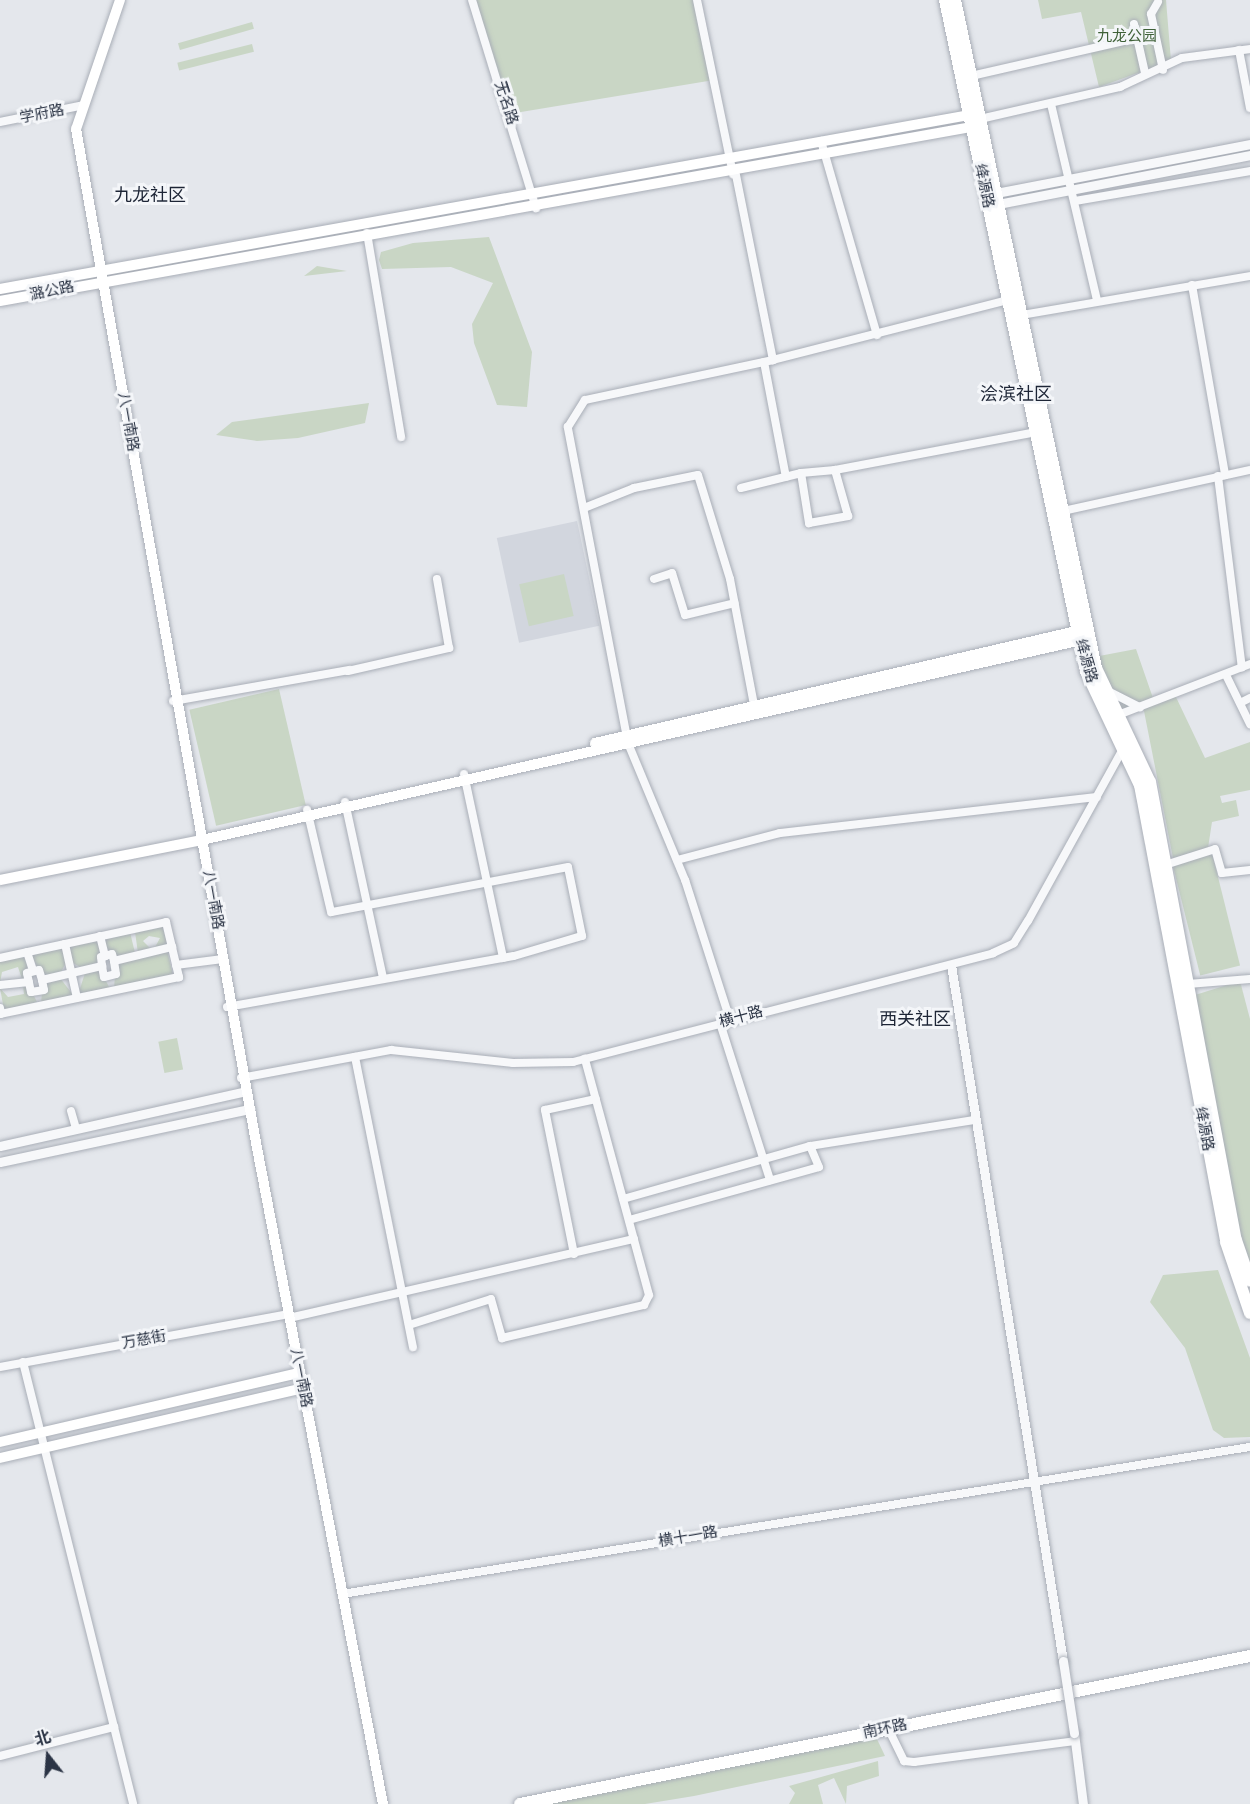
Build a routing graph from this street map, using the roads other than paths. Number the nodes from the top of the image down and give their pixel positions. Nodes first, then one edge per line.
1 (115, 0) edge
2 (120, 0) edge
3 (472, 0) edge
4 (698, 0) edge
5 (945, 0) edge
6 (955, 0) edge
7 (1158, 2) dead end
8 (1134, 24) dead end
9 (1137, 38) junction
10 (1250, 49) edge
11 (1239, 50) junction
12 (1163, 69) junction
13 (1145, 73) junction
14 (971, 76) junction
15 (1051, 104) junction
16 (82, 106) junction
17 (1250, 108) edge
18 (973, 120) junction
19 (0, 122) edge
20 (821, 141) junction
21 (1250, 144) edge
22 (824, 153) junction
23 (1250, 155) edge
24 (730, 157) junction
25 (1250, 171) edge
26 (734, 173) junction
27 (1070, 180) junction
28 (1072, 190) junction
29 (532, 192) junction
30 (997, 198) junction
31 (1075, 201) junction
32 (536, 206) junction
33 (367, 233) junction
34 (99, 275) junction
35 (1250, 276) edge
36 (1192, 285) junction
37 (0, 289) edge
38 (1008, 300) junction
39 (1097, 300) junction
40 (0, 302) edge
41 (1022, 315) junction
42 (878, 335) junction
43 (774, 360) junction
44 (764, 362) junction
45 (1036, 432) junction
46 (401, 437) dead end
47 (835, 470) junction
48 (1250, 470) edge
49 (801, 473) junction
50 (1222, 475) junction
51 (786, 477) junction
52 (741, 488) dead end
53 (584, 508) junction
54 (1063, 512) junction
55 (437, 579) dead end
56 (654, 579) dead end
57 (735, 603) junction
58 (1084, 635) junction
59 (1250, 664) edge
60 (1242, 668) junction
61 (1226, 675) junction
62 (1106, 690) junction
63 (1250, 698) edge
64 (175, 701) junction
65 (1240, 703) junction
66 (1140, 707) junction
67 (755, 710) junction
68 (1118, 715) junction
69 (1250, 724) edge
70 (627, 740) junction
71 (1123, 749) junction
72 (464, 777) junction
73 (1097, 797) junction
74 (346, 804) junction
75 (308, 813) junction
76 (200, 838) junction
77 (677, 860) junction
78 (1165, 865) junction
79 (1250, 870) edge
80 (0, 874) edge
81 (0, 880) edge
82 (487, 882) junction
83 (368, 905) junction
84 (100, 936) junction
85 (65, 944) junction
86 (172, 947) junction
87 (27, 952) junction
88 (105, 956) junction
89 (0, 958) edge
90 (502, 958) junction
91 (220, 959) junction
92 (114, 960) junction
93 (176, 965) junction
94 (951, 965) junction
95 (102, 966) junction
96 (33, 971) junction
97 (72, 973) junction
98 (110, 976) junction
99 (383, 978) junction
100 (1250, 979) edge
101 (42, 980) junction
102 (29, 982) junction
103 (1188, 984) junction
104 (0, 985) edge
105 (36, 991) junction
106 (113, 991) junction
107 (77, 998) junction
108 (40, 1006) junction
109 (229, 1007) junction
110 (0, 1012) edge
111 (730, 1020) junction
112 (720, 1023) junction
113 (355, 1057) junction
114 (585, 1059) junction
115 (242, 1078) junction
116 (245, 1092) junction
117 (596, 1098) junction
118 (248, 1110) junction
119 (71, 1111) dead end
120 (975, 1120) junction
121 (76, 1129) junction
122 (0, 1146) edge
123 (810, 1146) junction
124 (762, 1160) junction
125 (0, 1162) edge
126 (770, 1180) junction
127 (623, 1199) junction
128 (629, 1220) junction
129 (634, 1239) junction
130 (574, 1254) junction
131 (1250, 1281) edge
132 (403, 1295) junction
133 (1250, 1313) edge
134 (287, 1316) junction
135 (409, 1325) junction
136 (413, 1347) dead end
137 (23, 1362) junction
138 (0, 1367) edge
139 (298, 1373) junction
140 (301, 1389) junction
141 (41, 1433) junction
142 (0, 1442) edge
143 (1250, 1447) edge
144 (45, 1448) junction
145 (0, 1458) edge
146 (1035, 1485) junction
147 (342, 1594) junction
148 (1250, 1656) edge
149 (114, 1727) junction
150 (888, 1728) junction
151 (1074, 1737) junction
152 (0, 1756) edge
153 (134, 1804) edge
154 (377, 1804) edge
155 (383, 1804) edge
156 (520, 1804) edge
157 (1083, 1804) edge

1 - 16 main road, 八一南路
2 - 16 main road, 八一南路
3 - 29 street, 无名路
4 - 24 street
5 - 18 main road, 绛源路
6 - 14 main road, 绛源路
7 - 12 street
8 - 9 street
9 - 13 street
9 - 14 street
10 - 11 street
11 - 12 street
11 - 17 street
12 - 13 street
13 - 15 street
14 - 18 main road, 绛源路
15 - 18 street
15 - 27 street
16 - 19 street, 学府路
16 - 34 main road, 八一南路
18 - 20 main road
18 - 22 main road
18 - 30 main road, 绛源路
18 - 38 main road, 绛源路
20 - 22 street
20 - 24 main road
21 - 27 street
22 - 26 main road
22 - 42 street
23 - 28 street
24 - 26 street
24 - 29 main road
25 - 31 street
26 - 32 main road
26 - 43 street
27 - 28 street
27 - 30 street
28 - 30 street
28 - 31 street
29 - 32 street, 无名路
29 - 34 main road
30 - 41 main road, 绛源路
31 - 39 street
32 - 33 main road
33 - 34 main road
33 - 46 street
34 - 37 main road, 潞公路
34 - 40 main road, 潞公路
34 - 64 main road, 八一南路
35 - 36 street
36 - 39 street
36 - 50 street
38 - 42 street
38 - 45 main road, 绛源路
39 - 41 street
41 - 54 main road, 绛源路
42 - 43 street
43 - 44 street
44 - 51 street
44 - 53 street
45 - 47 street
45 - 58 main road, 绛源路
47 - 49 street
47 - 49 street
48 - 50 street
49 - 51 street
50 - 54 street
50 - 60 street
51 - 52 street
53 - 57 street
53 - 70 street
54 - 58 main road, 绛源路
55 - 64 street
56 - 57 street
57 - 67 street
58 - 62 main road, 绛源路
58 - 67 main road
58 - 71 main road, 绛源路
59 - 60 street
60 - 61 street
61 - 65 street
61 - 66 street
62 - 66 street
62 - 68 main road, 绛源路
63 - 65 street
64 - 76 main road, 八一南路
65 - 69 street
66 - 68 street
67 - 70 main road
68 - 78 main road, 绛源路
70 - 72 main road
70 - 77 street
71 - 73 street, 横十路
71 - 133 main road, 绛源路
72 - 74 main road
72 - 82 street
73 - 77 street
73 - 94 street, 横十路
74 - 75 main road
74 - 83 street
75 - 76 main road
75 - 83 street
76 - 80 main road
76 - 81 main road
76 - 91 main road, 八一南路
77 - 111 street
78 - 79 street
78 - 103 main road, 绛源路
82 - 83 street
82 - 90 street
82 - 90 street
83 - 99 street
84 - 85 street
84 - 86 street
84 - 88 street
85 - 87 street
85 - 97 street
86 - 92 street
86 - 93 street
87 - 89 street
87 - 96 street
88 - 92 street
88 - 95 street
90 - 99 street
91 - 93 street
91 - 109 main road, 八一南路
92 - 98 street
93 - 106 street
94 - 111 street, 横十路
94 - 120 street
95 - 97 street
95 - 98 street
96 - 101 street
96 - 102 street
97 - 101 street
97 - 107 street
98 - 106 street
99 - 109 street
100 - 103 street
101 - 105 street
102 - 104 street
102 - 105 street
103 - 131 main road, 绛源路
105 - 108 street
106 - 107 street
107 - 108 street
108 - 110 street
109 - 115 main road, 八一南路
111 - 112 street, 横十路
112 - 114 street, 横十路
112 - 124 street
113 - 114 street, 横十路
113 - 115 street, 横十路
113 - 132 street
114 - 117 street
115 - 116 main road, 八一南路
116 - 118 main road, 八一南路
116 - 121 street
117 - 127 street
117 - 130 street
118 - 125 street
118 - 134 main road, 八一南路
119 - 121 street
120 - 123 street
120 - 146 street
121 - 122 street
123 - 124 street
123 - 126 street
124 - 126 street
124 - 127 street
126 - 128 street
127 - 128 street
128 - 129 street
129 - 130 street, 万慈街
129 - 135 street
130 - 132 street, 万慈街
132 - 134 street, 万慈街
132 - 135 street
134 - 137 street, 万慈街
134 - 139 main road, 八一南路
135 - 136 street
137 - 138 street, 万慈街
137 - 141 street
139 - 140 main road, 八一南路
139 - 141 main road
140 - 144 main road
140 - 147 main road, 八一南路
140 - 154 main road, 八一南路
141 - 142 main road
141 - 144 street
143 - 146 street, 横十一路
144 - 145 main road
144 - 149 street
146 - 147 street, 横十一路
146 - 151 street, bridge
147 - 155 main road, 八一南路
148 - 150 main road, 南环路
149 - 152 street
149 - 153 street
150 - 151 street
150 - 156 main road, 南环路
151 - 157 street

